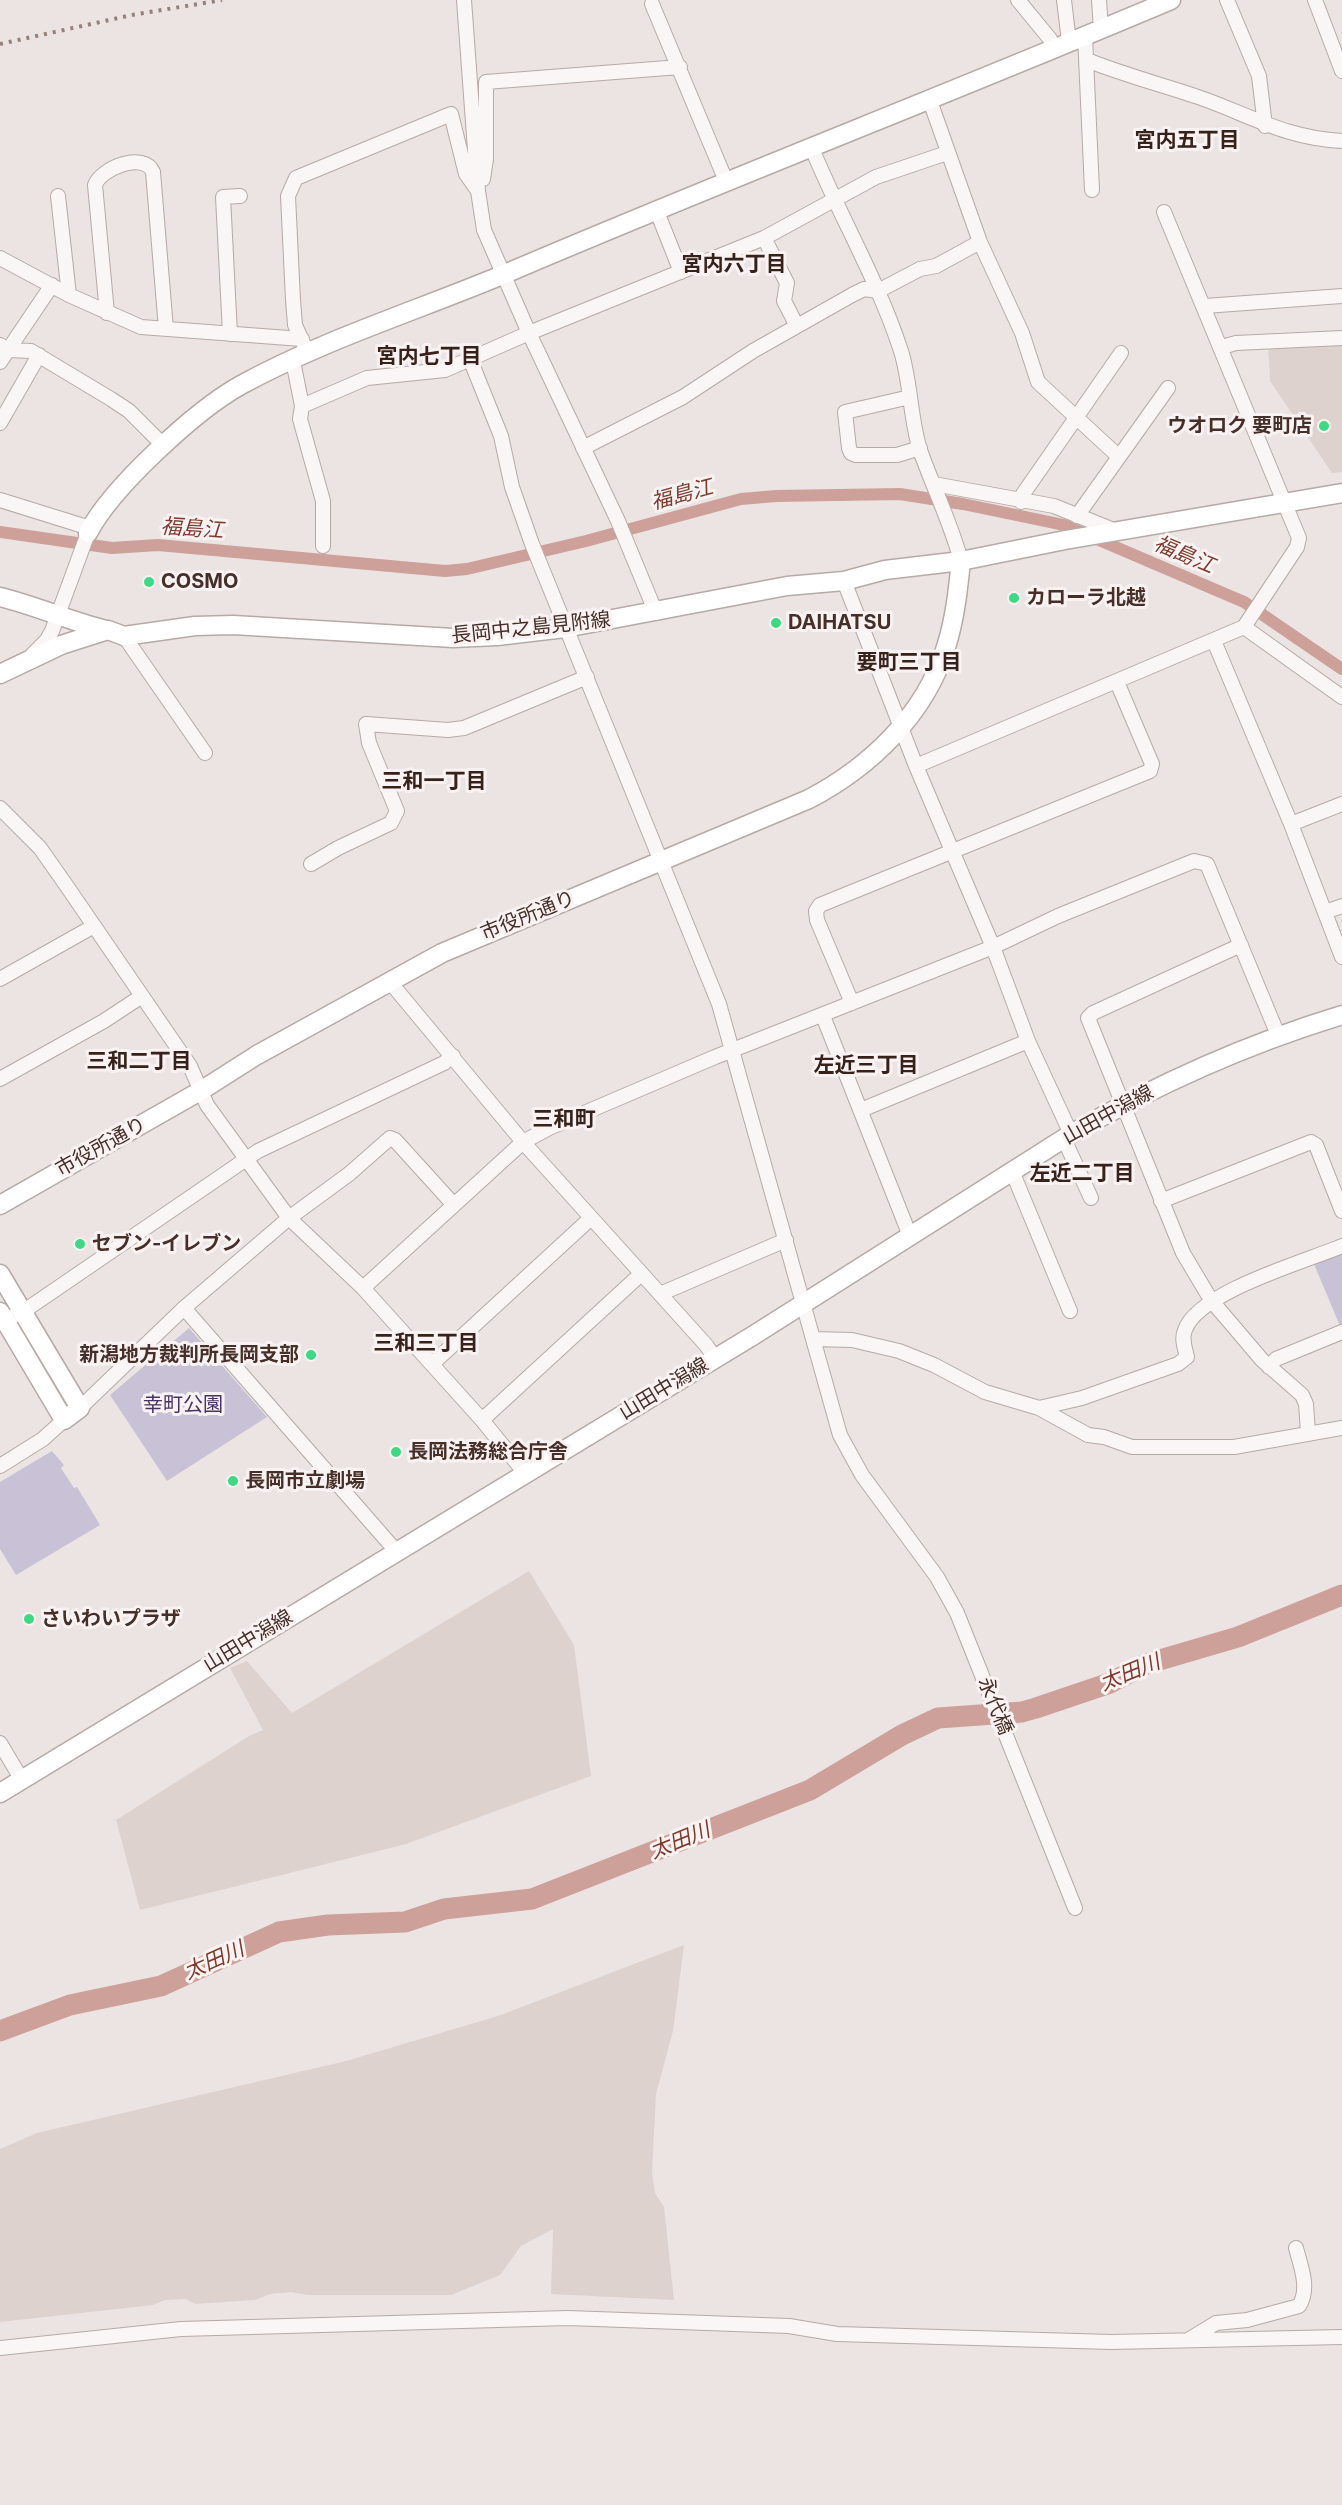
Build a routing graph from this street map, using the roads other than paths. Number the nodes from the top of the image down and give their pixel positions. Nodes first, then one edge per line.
1 (464, 0) edge
2 (1018, 0) edge
3 (1064, 0) edge
4 (1099, 0) edge
5 (1171, 0) edge
6 (1227, 0) edge
7 (1315, 0) edge
8 (652, 4) dead end
9 (1077, 39) junction
10 (1087, 60) junction
11 (680, 67) junction
12 (1342, 71) edge
13 (929, 98) junction
14 (1265, 126) junction
15 (1342, 141) edge
16 (811, 146) junction
17 (947, 153) junction
18 (726, 181) junction
19 (1092, 190) dead end
20 (478, 191) junction
21 (58, 196) dead end
22 (240, 196) dead end
23 (834, 202) junction
24 (656, 209) junction
25 (1164, 212) dead end
26 (764, 238) junction
27 (980, 242) junction
28 (0, 258) edge
29 (681, 272) junction
30 (503, 274) junction
31 (52, 285) junction
32 (878, 291) junction
33 (69, 295) junction
34 (1342, 296) edge
35 (1205, 306) junction
36 (107, 313) junction
37 (797, 326) junction
38 (166, 329) junction
39 (529, 333) junction
40 (230, 334) junction
41 (1342, 338) edge
42 (1222, 347) junction
43 (301, 351) junction
44 (3, 352) edge
45 (1121, 353) dead end
46 (39, 355) junction
47 (470, 359) junction
48 (1168, 388) dead end
49 (910, 397) junction
50 (302, 406) junction
51 (1075, 418) junction
52 (0, 423) edge
53 (164, 446) junction
54 (583, 448) junction
55 (920, 448) junction
56 (1118, 456) junction
57 (934, 488) junction
58 (1342, 493) edge
59 (0, 500) edge
60 (1021, 502) junction
61 (1285, 503) junction
62 (1077, 516) junction
63 (89, 531) junction
64 (1111, 532) junction
65 (323, 546) dead end
66 (961, 561) junction
67 (844, 581) junction
68 (0, 597) edge
69 (656, 613) junction
70 (57, 614) junction
71 (1246, 623) junction
72 (565, 628) junction
73 (116, 633) junction
74 (1214, 641) junction
75 (24, 661) junction
76 (0, 674) edge
77 (587, 677) junction
78 (1117, 682) junction
79 (1342, 697) edge
80 (902, 727) junction
81 (205, 753) dead end
82 (916, 766) junction
83 (1342, 804) edge
84 (0, 808) edge
85 (1291, 824) junction
86 (952, 852) junction
87 (661, 862) junction
88 (311, 864) dead end
89 (1342, 906) edge
90 (1325, 912) junction
91 (94, 926) junction
92 (1241, 945) junction
93 (993, 947) junction
94 (1342, 957) edge
95 (0, 978) edge
96 (390, 982) junction
97 (142, 996) junction
98 (852, 1003) junction
99 (1342, 1015) edge
100 (823, 1016) junction
101 (1278, 1035) junction
102 (1028, 1041) junction
103 (732, 1051) junction
104 (453, 1056) junction
105 (0, 1079) edge
106 (202, 1090) junction
107 (1122, 1104) junction
108 (861, 1110) junction
109 (1067, 1136) junction
110 (524, 1142) junction
111 (246, 1159) junction
112 (1012, 1171) junction
113 (1091, 1198) dead end
114 (1161, 1201) junction
115 (0, 1205) edge
116 (454, 1205) junction
117 (1342, 1211) edge
118 (290, 1218) junction
119 (591, 1218) junction
120 (910, 1236) junction
121 (786, 1240) junction
122 (1342, 1246) edge
123 (0, 1274) edge
124 (640, 1274) junction
125 (363, 1288) junction
126 (660, 1294) junction
127 (1211, 1300) junction
128 (804, 1303) junction
129 (184, 1308) junction
130 (24, 1311) junction
131 (1070, 1311) dead end
132 (2, 1316) edge
133 (1342, 1332) edge
134 (813, 1339) junction
135 (715, 1358) junction
136 (432, 1364) junction
137 (1269, 1367) junction
138 (80, 1408) junction
139 (1040, 1408) junction
140 (482, 1419) junction
141 (64, 1420) junction
142 (1342, 1428) edge
143 (1308, 1433) junction
144 (0, 1466) edge
145 (525, 1473) junction
146 (396, 1551) junction
147 (0, 1743) edge
148 (22, 1780) junction
149 (0, 1793) edge
150 (1075, 1908) dead end
151 (1296, 2248) dead end
152 (1342, 2337) edge
153 (1185, 2342) junction
154 (0, 2348) edge

1 - 20 street
2 - 9 street
3 - 9 street
4 - 9 street
5 - 9 main road
6 - 14 street
7 - 12 street
8 - 11 street
9 - 10 street
9 - 13 main road
10 - 14 street
10 - 19 street
11 - 18 street
11 - 20 street
13 - 16 main road
13 - 17 street
14 - 15 street
16 - 18 main road
16 - 23 street
17 - 23 street
17 - 27 street
18 - 24 main road
20 - 30 street
20 - 43 street
21 - 33 street
22 - 40 street
23 - 26 street
23 - 32 street
24 - 29 street
24 - 30 main road
25 - 35 street
26 - 29 street
26 - 37 street
27 - 32 street
27 - 51 street
28 - 31 street
29 - 39 street
30 - 39 street
30 - 43 main road
31 - 33 street
31 - 44 street
32 - 37 street
32 - 49 street
33 - 36 street
34 - 35 street
35 - 42 street
36 - 38 street
36 - 38 street
37 - 54 street
38 - 40 street
39 - 47 street
39 - 54 street
40 - 43 street
41 - 42 street
42 - 61 street
43 - 50 street
43 - 53 main road
44 - 46 street
45 - 51 street
46 - 52 street
46 - 53 street
47 - 50 street
47 - 72 street, 永代橋
48 - 56 street
49 - 55 street
49 - 55 street
50 - 65 street
51 - 56 street
51 - 60 street
53 - 63 main road
54 - 69 street
55 - 57 street
56 - 62 street
57 - 60 street
57 - 66 street
58 - 61 main road
59 - 63 street
60 - 62 street
61 - 64 main road
61 - 71 street
62 - 64 street
63 - 70 street
64 - 66 main road, 長岡中之島見附線
66 - 67 main road, 長岡中之島見附線
66 - 80 main road, 市役所通り
67 - 69 main road, 長岡中之島見附線
67 - 80 street
68 - 70 main road
69 - 72 main road, 長岡中之島見附線
70 - 73 main road
70 - 75 street
71 - 74 street
71 - 79 street
72 - 73 main road, 長岡中之島見附線
72 - 77 street, 永代橋
73 - 75 main road, 長岡中之島見附線
73 - 81 street
74 - 78 street
74 - 85 street
75 - 76 main road, 長岡中之島見附線
77 - 87 street, 永代橋
77 - 88 street
78 - 82 street
78 - 86 street
80 - 82 street
80 - 87 main road, 市役所通り
82 - 86 street
83 - 85 street
84 - 91 street
85 - 90 street
86 - 93 street
86 - 98 street
87 - 96 main road, 市役所通り
87 - 103 street, 永代橋
89 - 90 street
90 - 94 street
91 - 95 street
91 - 97 street
92 - 93 street
92 - 101 street
92 - 107 street
93 - 98 street
93 - 102 street
96 - 104 street
96 - 106 main road, 市役所通り
97 - 105 street
97 - 106 street
98 - 100 street
99 - 101 main road, 山田中潟線
100 - 103 street
100 - 108 street
101 - 107 main road, 山田中潟線
102 - 108 street
102 - 109 street
103 - 110 street
103 - 121 street, 永代橋
104 - 110 street
104 - 111 street
106 - 111 street
106 - 115 main road, 市役所通り
107 - 109 main road, 山田中潟線
107 - 114 street
108 - 120 street
109 - 112 main road, 山田中潟線
109 - 113 street
110 - 116 street
110 - 119 street
111 - 118 street
111 - 130 street
112 - 120 main road, 山田中潟線
112 - 131 street
114 - 117 street
114 - 127 street
116 - 118 street
116 - 125 street
118 - 125 street
118 - 129 street
119 - 124 street
119 - 136 street
120 - 128 main road, 山田中潟線
121 - 126 street
121 - 128 street, 永代橋
122 - 127 street
123 - 130 main road
124 - 126 street
124 - 140 street
125 - 136 street
126 - 135 street
127 - 137 street
127 - 139 street
128 - 134 street, 永代橋
128 - 135 main road, 山田中潟線
129 - 138 street
129 - 146 street
130 - 132 street
130 - 138 main road
132 - 141 main road
133 - 137 street
134 - 139 street
134 - 150 street, 永代橋
135 - 145 main road, 山田中潟線
136 - 140 street
137 - 143 street
138 - 141 main road
139 - 143 street
140 - 145 street
141 - 144 street
142 - 143 street
145 - 146 main road, 山田中潟線
146 - 148 main road, 山田中潟線
147 - 148 street
148 - 149 main road, 山田中潟線
151 - 153 street
152 - 153 street
153 - 154 street

